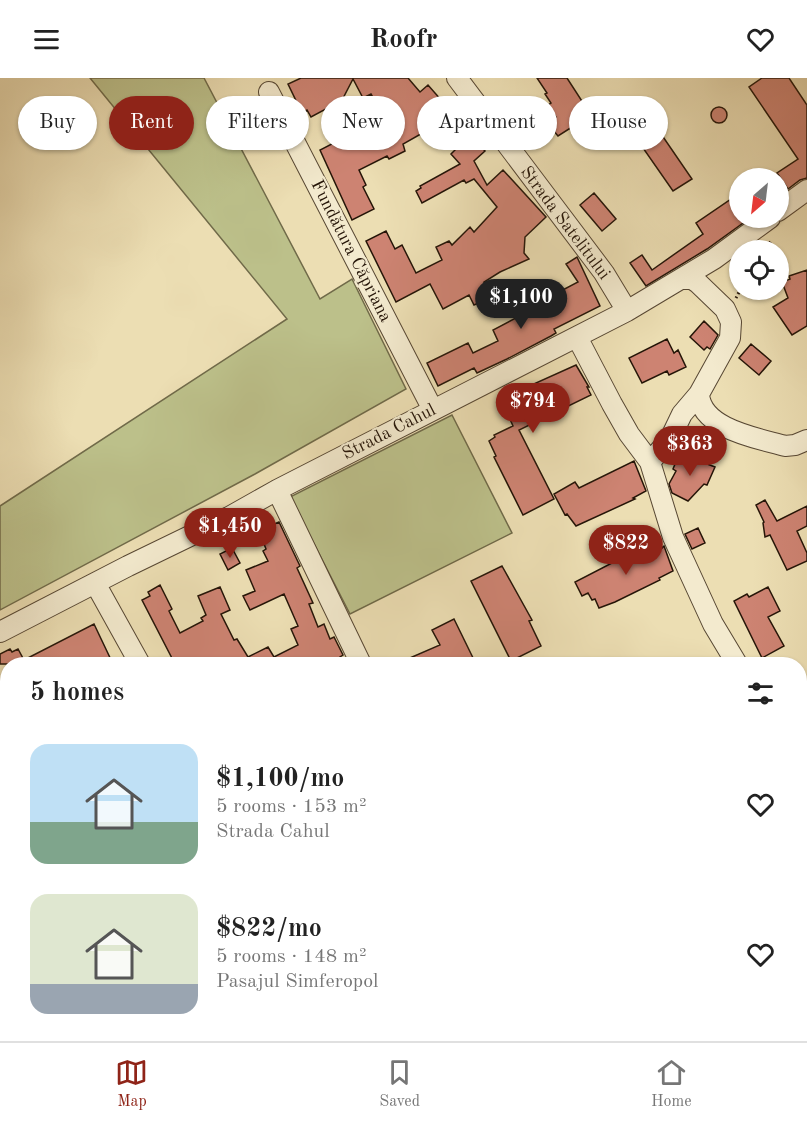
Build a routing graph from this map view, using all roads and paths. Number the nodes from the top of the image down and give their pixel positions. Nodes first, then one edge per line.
1 (457, 78) edge
2 (269, 92) dead end
3 (807, 190) edge
4 (789, 203) edge
5 (756, 228) edge
6 (682, 279) junction
7 (627, 311) junction
8 (577, 337) junction
9 (699, 394) junction
10 (433, 410) junction
11 (807, 440) edge
12 (650, 462) junction
13 (277, 490) junction
14 (95, 583) junction
15 (0, 632) edge
16 (136, 657) edge
17 (358, 657) edge
18 (733, 657) edge

1 - 7 street, Strada Satelitului
2 - 10 street, Fundătura Căpriana
3 - 4 street
5 - 6 street, Strada Cahul
6 - 7 street, Strada Cahul
6 - 9 street
7 - 8 street, Strada Cahul
8 - 10 street, Strada Cahul
8 - 12 street
9 - 11 street
9 - 12 street
10 - 13 street, Strada Cahul
12 - 18 street
13 - 14 street, Strada Cahul
13 - 17 street
14 - 15 street, Strada Cahul
14 - 16 street

